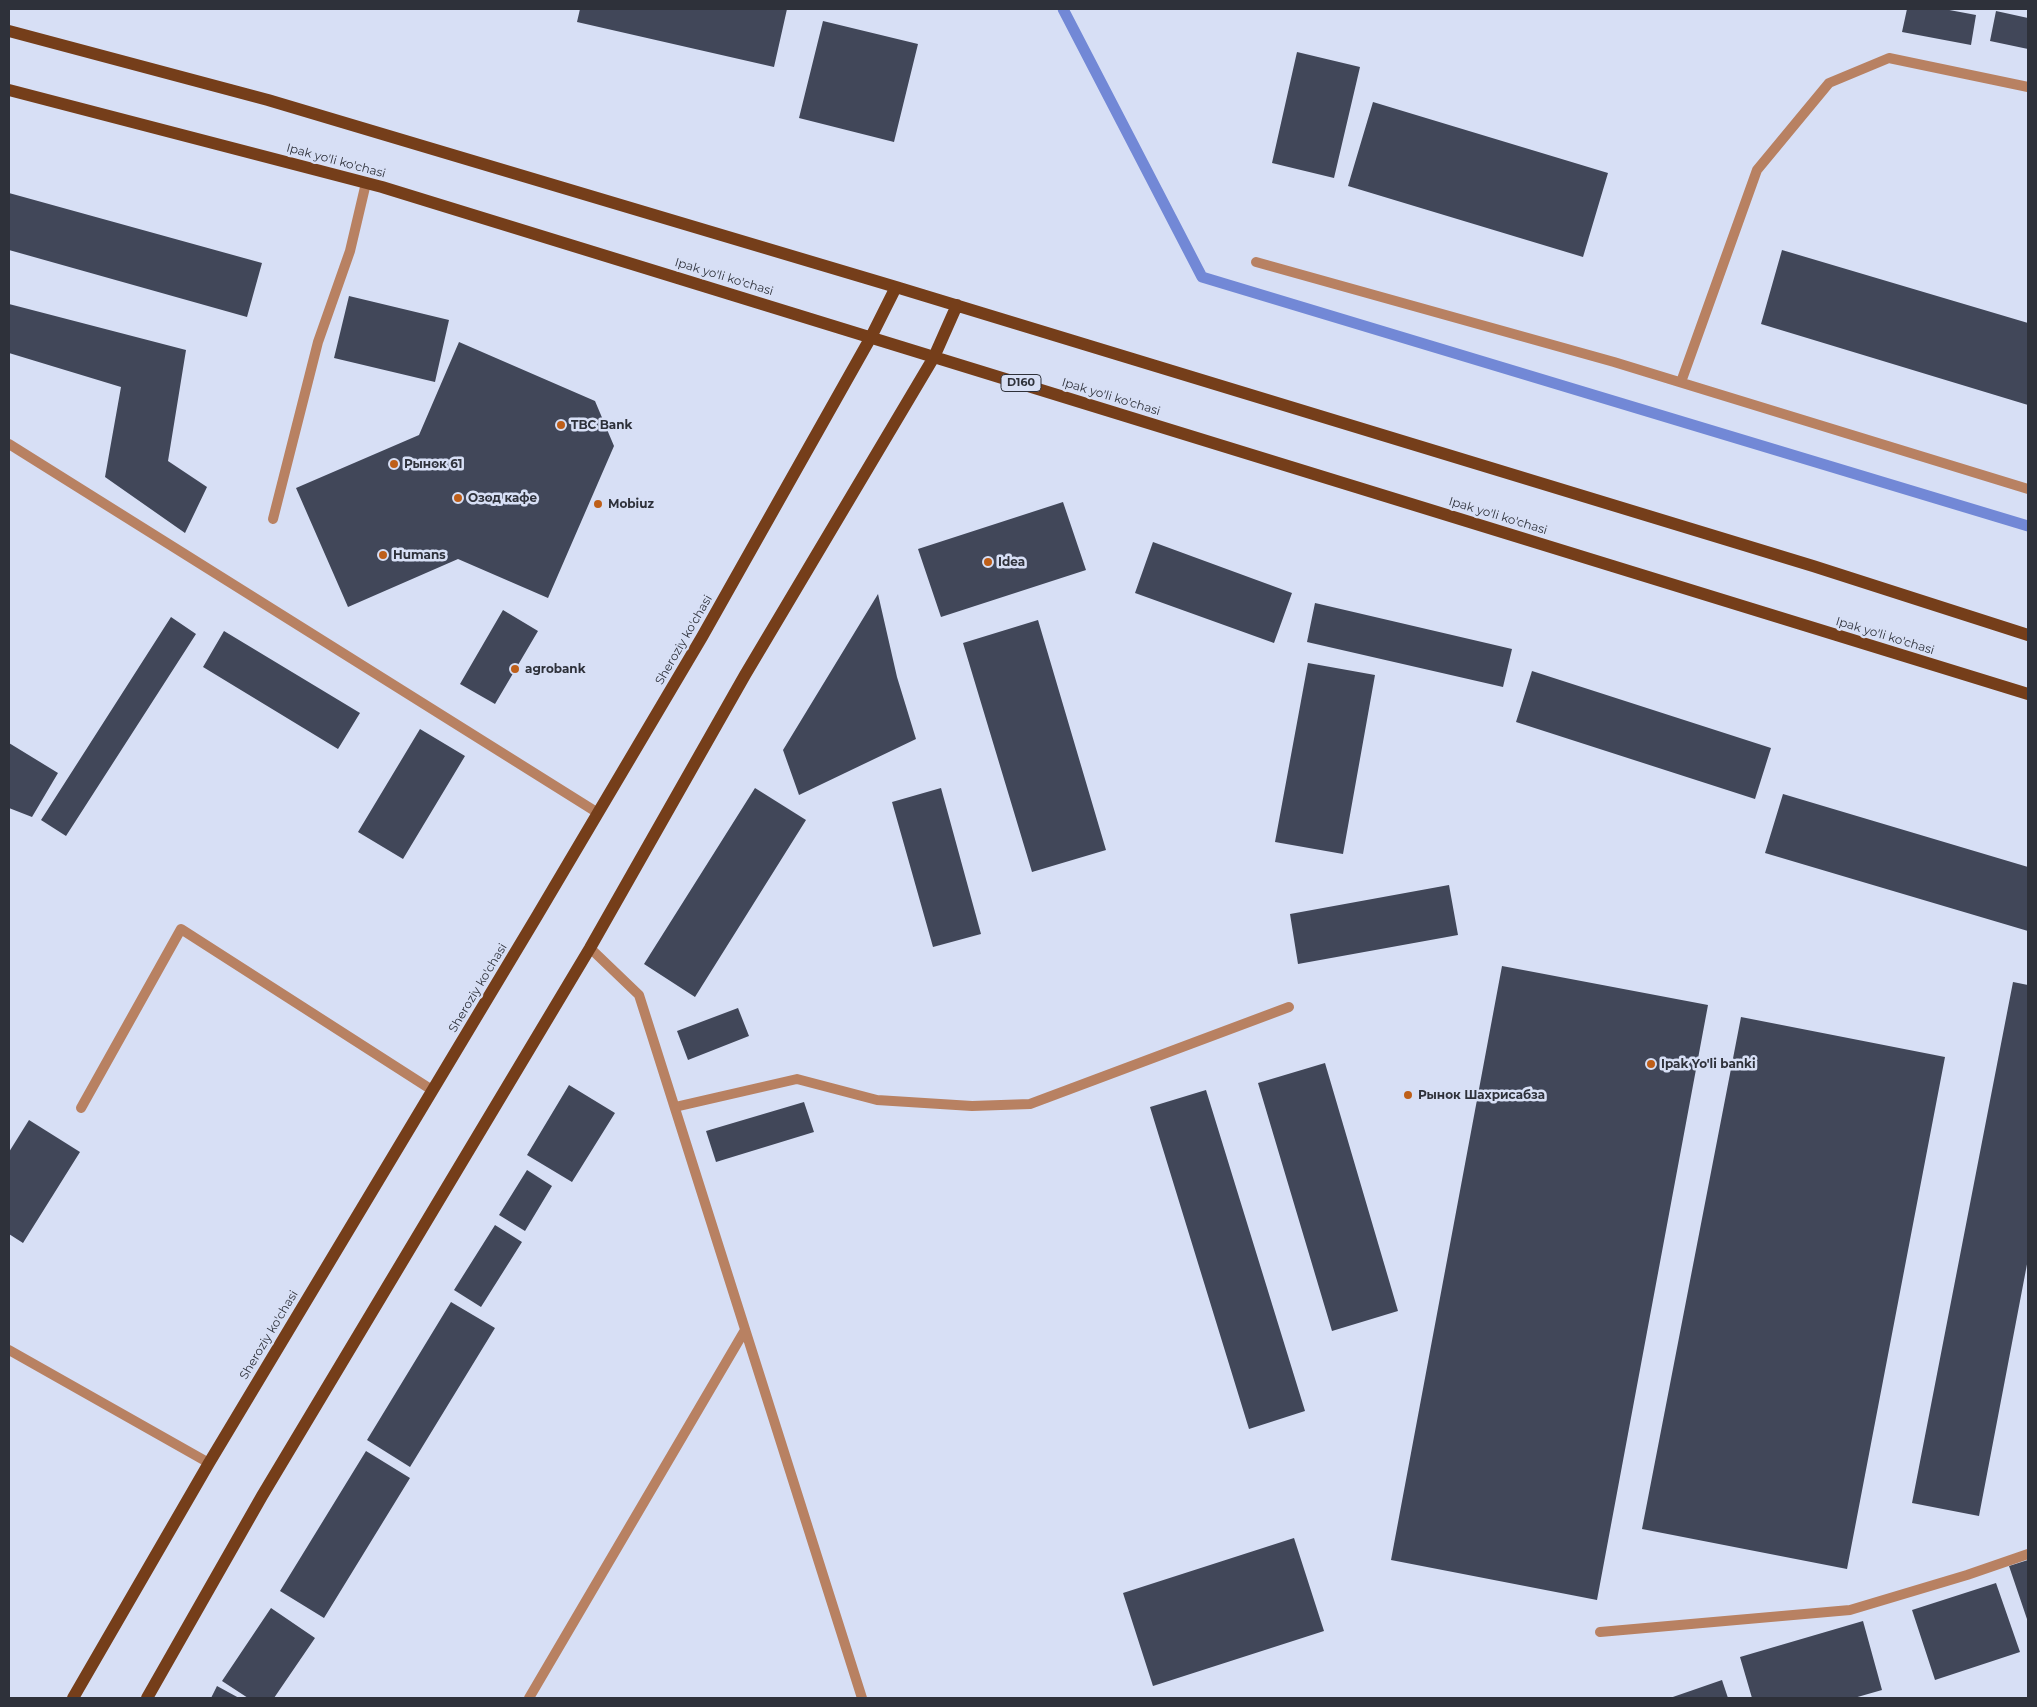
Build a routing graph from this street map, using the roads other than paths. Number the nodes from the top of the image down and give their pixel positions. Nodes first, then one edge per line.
1 (9, 30) edge
2 (2028, 87) edge
3 (9, 90) edge
4 (366, 183) junction
5 (1256, 262) dead end
6 (896, 286) junction
7 (957, 305) junction
8 (871, 337) junction
9 (934, 357) junction
10 (1681, 382) junction
11 (9, 444) edge
12 (2028, 489) edge
13 (273, 519) dead end
14 (2028, 635) edge
15 (2028, 694) edge
16 (598, 813) junction
17 (590, 948) junction
18 (1290, 1007) dead end
19 (432, 1090) junction
20 (675, 1107) junction
21 (81, 1108) dead end
22 (746, 1330) junction
23 (9, 1350) edge
24 (209, 1463) junction
25 (2028, 1554) edge
26 (1600, 1632) dead end
27 (74, 1698) edge
28 (147, 1698) edge
29 (529, 1698) edge
30 (862, 1698) edge

1 - 6 main road
2 - 10 street
3 - 4 main road, Ipak yo'li ko'chasi / D160
4 - 8 main road, Ipak yo'li ko'chasi / D160
4 - 13 street
5 - 10 street
6 - 7 main road
6 - 8 main road, Sheroziy ko'chasi
7 - 9 main road
7 - 14 main road
8 - 9 main road, Ipak yo'li ko'chasi / D160
8 - 16 main road, Sheroziy ko'chasi
9 - 15 main road, Ipak yo'li ko'chasi / D160
9 - 17 main road
10 - 12 street
11 - 16 street
16 - 19 main road, Sheroziy ko'chasi
17 - 20 street
17 - 28 main road
18 - 20 street
19 - 21 street
19 - 24 main road, Sheroziy ko'chasi
20 - 22 street
22 - 29 street
22 - 30 street
23 - 24 street
24 - 27 main road, Sheroziy ko'chasi
25 - 26 street

